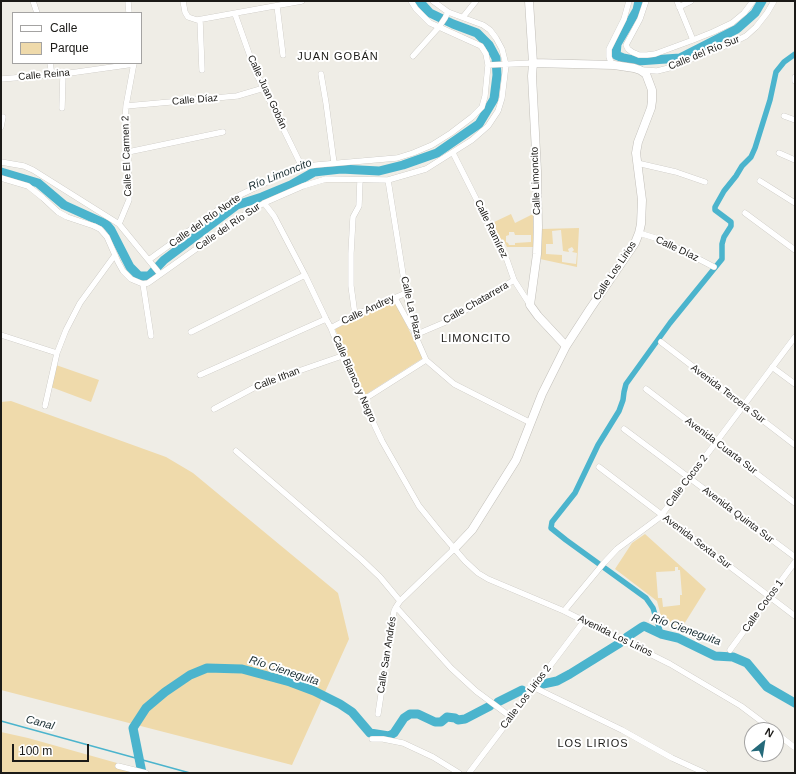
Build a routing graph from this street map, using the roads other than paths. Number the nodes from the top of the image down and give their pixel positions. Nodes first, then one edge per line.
1 (33, 1) edge
2 (128, 1) edge
3 (182, 1) edge
4 (302, 1) edge
5 (411, 1) edge
6 (433, 1) edge
7 (476, 1) edge
8 (529, 1) edge
9 (629, 1) edge
10 (646, 1) edge
11 (677, 1) edge
12 (691, 1) edge
13 (753, 1) edge
14 (774, 1) edge
15 (277, 6) junction
16 (679, 7) junction
17 (37, 12) edge
18 (129, 12) edge
19 (448, 12) junction
20 (235, 14) junction
21 (463, 17) junction
22 (200, 20) junction
23 (440, 25) junction
24 (693, 40) junction
25 (283, 55) dead end
26 (413, 56) dead end
27 (533, 63) junction
28 (50, 64) edge
29 (128, 64) edge
30 (134, 64) edge
31 (489, 65) junction
32 (504, 65) junction
33 (614, 65) junction
34 (202, 70) dead end
35 (640, 70) junction
36 (63, 74) junction
37 (321, 74) dead end
38 (52, 75) junction
39 (795, 77) edge
40 (1, 79) edge
41 (795, 81) edge
42 (264, 88) junction
43 (126, 106) junction
44 (62, 108) dead end
45 (784, 116) dead end
46 (3, 117) dead end
47 (795, 120) edge
48 (1, 127) edge
49 (223, 132) dead end
50 (128, 152) junction
51 (453, 153) junction
52 (779, 153) dead end
53 (795, 160) edge
54 (1, 162) edge
55 (334, 162) junction
56 (637, 163) junction
57 (302, 168) junction
58 (1, 178) edge
59 (360, 180) junction
60 (388, 180) junction
61 (760, 181) dead end
62 (705, 182) dead end
63 (264, 203) junction
64 (795, 203) edge
65 (745, 213) dead end
66 (119, 224) junction
67 (639, 233) junction
68 (795, 250) edge
69 (115, 255) junction
70 (150, 259) junction
71 (714, 267) dead end
72 (160, 274) junction
73 (305, 275) junction
74 (514, 280) junction
75 (143, 284) junction
76 (406, 293) junction
77 (395, 298) junction
78 (530, 305) junction
79 (355, 315) junction
80 (326, 319) junction
81 (331, 328) junction
82 (191, 332) dead end
83 (1, 335) edge
84 (414, 335) junction
85 (151, 336) dead end
86 (795, 337) edge
87 (661, 342) dead end
88 (566, 346) junction
89 (57, 353) junction
90 (342, 356) junction
91 (426, 360) junction
92 (772, 367) junction
93 (200, 375) dead end
94 (795, 384) edge
95 (646, 389) dead end
96 (363, 400) junction
97 (46, 406) dead end
98 (743, 406) junction
99 (214, 409) dead end
100 (531, 423) junction
101 (624, 429) dead end
102 (716, 442) junction
103 (795, 445) edge
104 (236, 452) dead end
105 (599, 468) dead end
106 (689, 478) junction
107 (795, 503) edge
108 (662, 515) junction
109 (454, 549) junction
110 (795, 557) edge
111 (795, 562) edge
112 (770, 597) junction
113 (400, 601) junction
114 (396, 607) junction
115 (564, 611) junction
116 (795, 616) edge
117 (584, 621) junction
118 (730, 650) dead end
119 (533, 687) junction
120 (378, 714) dead end
121 (511, 717) junction
122 (762, 722) edge
123 (372, 739) dead end
124 (784, 740) edge
125 (794, 748) dead end
126 (118, 766) dead end
127 (146, 773) edge
128 (458, 773) edge
129 (469, 773) edge
130 (705, 773) edge

1 - 17 street
2 - 18 street
3 - 22 street
4 - 15 street
5 - 23 street, Calle del Río Norte
6 - 19 street, Calle del Río Sur
7 - 21 street
8 - 27 street, Calle Limoncito
9 - 33 street
10 - 24 street
11 - 16 street
12 - 16 street
13 - 24 street
14 - 35 street, Calle del Río Sur
15 - 20 street
15 - 25 street
16 - 24 street
19 - 21 street, Calle del Río Sur
19 - 23 street
20 - 22 street
20 - 42 street, Calle Juan Gobán
21 - 32 street, Calle del Río Sur
22 - 34 street
23 - 26 street
23 - 31 street, Calle del Río Norte
27 - 32 street
27 - 33 street
27 - 78 street, Calle Limoncito
28 - 38 street
29 - 36 street, Calle Reina
30 - 43 street, Calle El Carmen 2
31 - 32 street
31 - 55 street, Calle del Río Norte
32 - 51 street, Calle del Río Sur
33 - 35 street
35 - 56 street, Calle Los Lirios
36 - 38 street, Calle Reina
36 - 44 street
37 - 55 street
38 - 40 street, Calle Reina
39 - 41 street
42 - 43 street, Calle Díaz
42 - 57 street, Calle Juan Gobán
43 - 50 street, Calle El Carmen 2
45 - 47 street
46 - 48 street
49 - 50 street
50 - 66 street, Calle El Carmen 2
51 - 60 street, Calle del Río Sur
51 - 74 street, Calle Ramírez
52 - 53 street
54 - 66 street
55 - 57 street, Calle del Río Norte
56 - 62 street
56 - 67 street, Calle Los Lirios
57 - 70 street, Calle del Río Norte
58 - 69 street
59 - 60 street, Calle del Río Sur
59 - 63 street, Calle del Río Sur
59 - 79 street
60 - 76 street, Calle La Plaza
61 - 64 street
63 - 72 street, Calle del Río Sur
63 - 73 street, Calle Blanco y Negro
65 - 68 street
66 - 70 street
67 - 71 street, Calle Díaz
67 - 88 street, Calle Los Lirios
69 - 75 street
69 - 89 street
70 - 72 street
72 - 75 street, Calle del Río Sur
73 - 80 street, Calle Blanco y Negro
73 - 82 street
74 - 78 street, Calle Ramírez
74 - 84 street, Calle Chatarrera
75 - 85 street
76 - 77 street, Calle Andrey
76 - 84 street, Calle La Plaza
77 - 79 street, Calle Andrey
77 - 84 street
78 - 88 street
79 - 81 street, Calle Andrey
80 - 81 street, Calle Blanco y Negro
80 - 93 street
81 - 90 street, Calle Blanco y Negro
83 - 89 street
84 - 91 street, Calle La Plaza
86 - 92 street, Calle Cocos 2
87 - 98 street, Avenida Tercera Sur
88 - 100 street, Calle Los Lirios
89 - 97 street
90 - 96 street, Calle Blanco y Negro
90 - 99 street, Calle Ithan
91 - 96 street
91 - 100 street, Calle La Plaza
92 - 94 street
92 - 98 street, Calle Cocos 2
95 - 102 street, Avenida Cuarta Sur
96 - 109 street, Calle Blanco y Negro
98 - 102 street, Calle Cocos 2
98 - 103 street, Avenida Tercera Sur
100 - 109 street, Calle Los Lirios
101 - 106 street, Avenida Quinta Sur
102 - 106 street, Calle Cocos 2
102 - 107 street, Avenida Cuarta Sur
104 - 113 street
105 - 108 street, Avenida Sexta Sur
106 - 108 street, Calle Cocos 2
106 - 110 street, Avenida Quinta Sur
108 - 112 street, Avenida Sexta Sur
108 - 115 street, Calle Cocos 2
109 - 113 street, Calle San Andrés
109 - 115 street, Avenida Los Lirios
111 - 112 street, Calle Cocos 1
112 - 116 street, Avenida Sexta Sur
112 - 118 street, Calle Cocos 1
113 - 114 street, Calle San Andrés
114 - 120 street, Calle San Andrés
114 - 121 street
115 - 117 street, Avenida Los Lirios
117 - 119 street, Calle Los Lirios 2
117 - 122 street, Avenida Los Lirios
119 - 121 street, Calle Los Lirios 2
119 - 130 street
121 - 129 street, Calle Los Lirios 2
123 - 128 street
124 - 125 street
126 - 127 street

